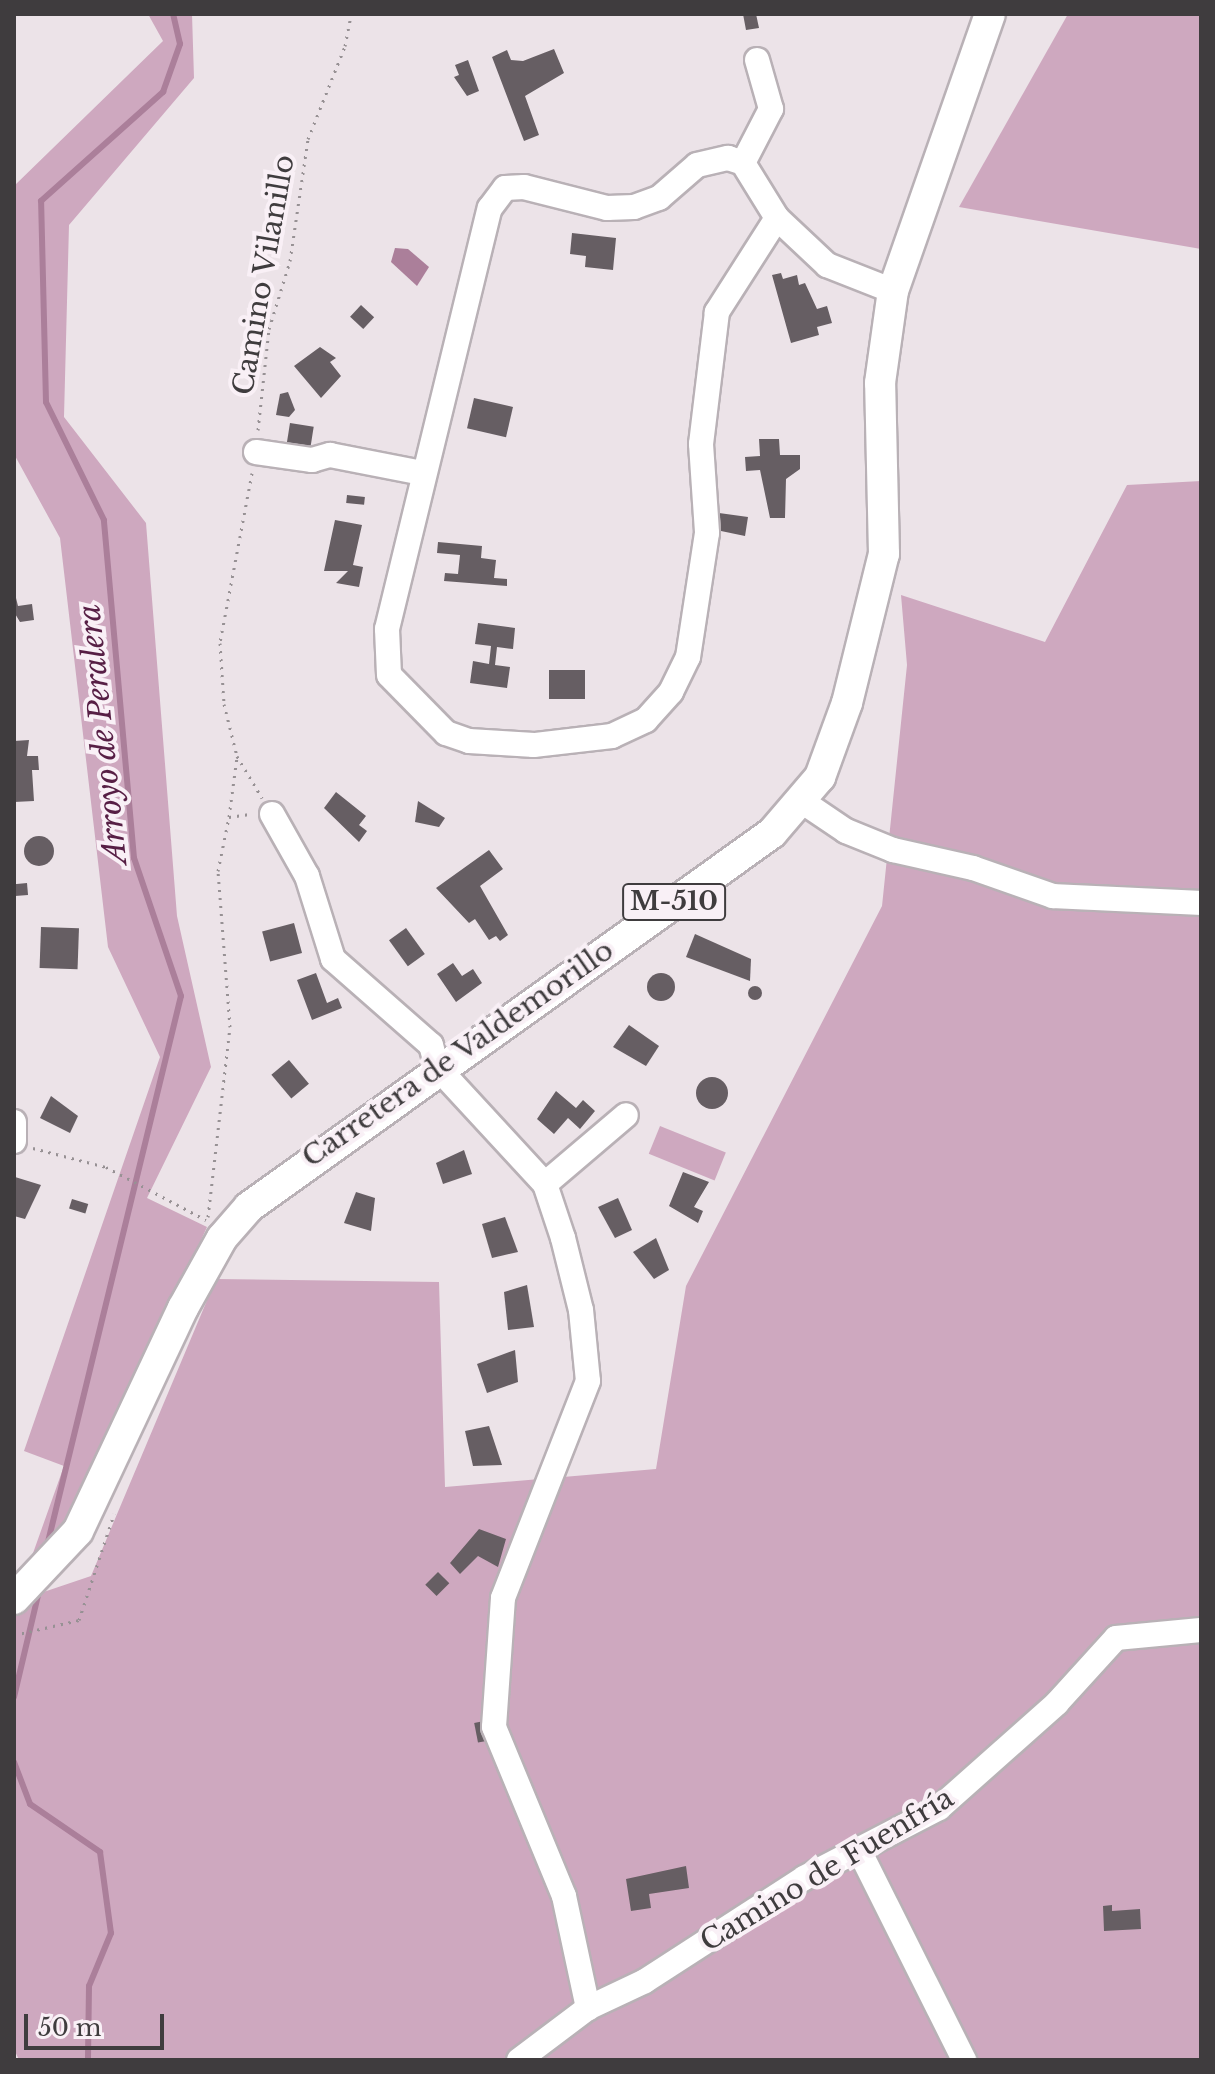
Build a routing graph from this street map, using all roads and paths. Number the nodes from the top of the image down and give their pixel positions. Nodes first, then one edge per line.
1 (351, 14) edge
2 (990, 14) edge
3 (757, 60) dead end
4 (743, 163) junction
5 (777, 218) junction
6 (893, 291) junction
7 (256, 452) junction
8 (422, 473) junction
9 (237, 756) junction
10 (803, 802) junction
11 (272, 814) junction
12 (229, 817) junction
13 (1201, 903) edge
14 (437, 1067) junction
15 (626, 1115) dead end
16 (14, 1122) edge
17 (22, 1144) edge
18 (545, 1184) junction
19 (213, 1233) junction
20 (118, 1501) dead end
21 (14, 1599) edge
22 (1201, 1630) edge
23 (16, 1634) edge
24 (860, 1852) junction
25 (588, 2008) junction
26 (519, 2060) edge
27 (964, 2060) edge

1 - 7 path, Camino Vilanillo
2 - 6 main road, Carretera de Valdemorillo / M-510
3 - 4 street
4 - 5 street
4 - 8 street
5 - 6 street
5 - 8 street
6 - 10 main road, Carretera de Valdemorillo / M-510
7 - 8 street
7 - 9 path, Camino Vilanillo
9 - 11 path
9 - 12 path
10 - 13 street
10 - 14 main road, Carretera de Valdemorillo / M-510
11 - 12 path
11 - 14 street
12 - 19 path
14 - 18 street
14 - 19 main road, Carretera de Valdemorillo / M-510
15 - 18 street
16 - 17 street
17 - 19 path
18 - 25 street
19 - 21 main road, Carretera de Valdemorillo / M-510
20 - 23 path
22 - 24 street, Camino de Fuenfría
24 - 25 street, Camino de Fuenfría
24 - 27 street
25 - 26 street, Camino de Fuenfría

